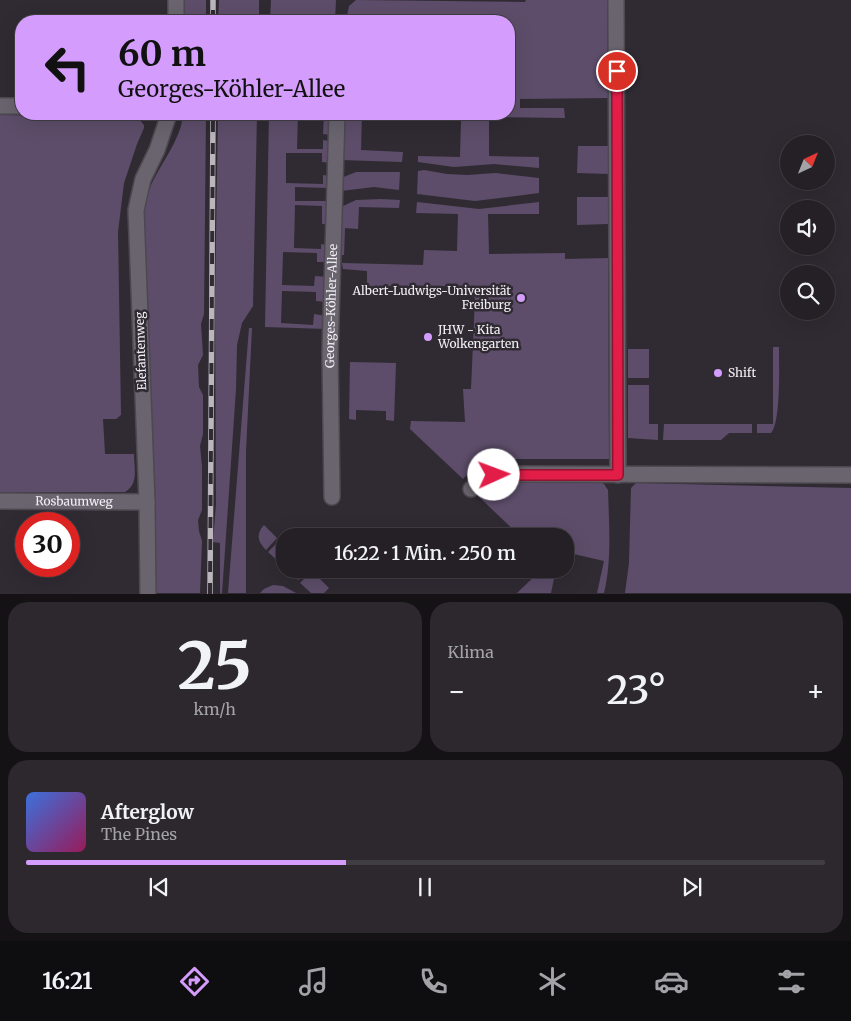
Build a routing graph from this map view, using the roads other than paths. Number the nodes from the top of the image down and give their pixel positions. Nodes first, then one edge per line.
1 (176, 0) edge
2 (616, 0) edge
3 (176, 15) edge
4 (0, 106) edge
5 (15, 106) edge
6 (167, 120) edge
7 (336, 120) edge
8 (618, 475) junction
9 (851, 475) edge
10 (471, 489) dead end
11 (332, 497) dead end
12 (0, 501) edge
13 (147, 502) junction
14 (148, 594) edge

1 - 3 street
2 - 8 street
4 - 5 street
6 - 13 street, Elefantenweg
7 - 11 street, Georges-Köhler-Allee
8 - 9 street
8 - 10 street
12 - 13 street, Rosbaumweg
13 - 14 street, Elefantenweg

